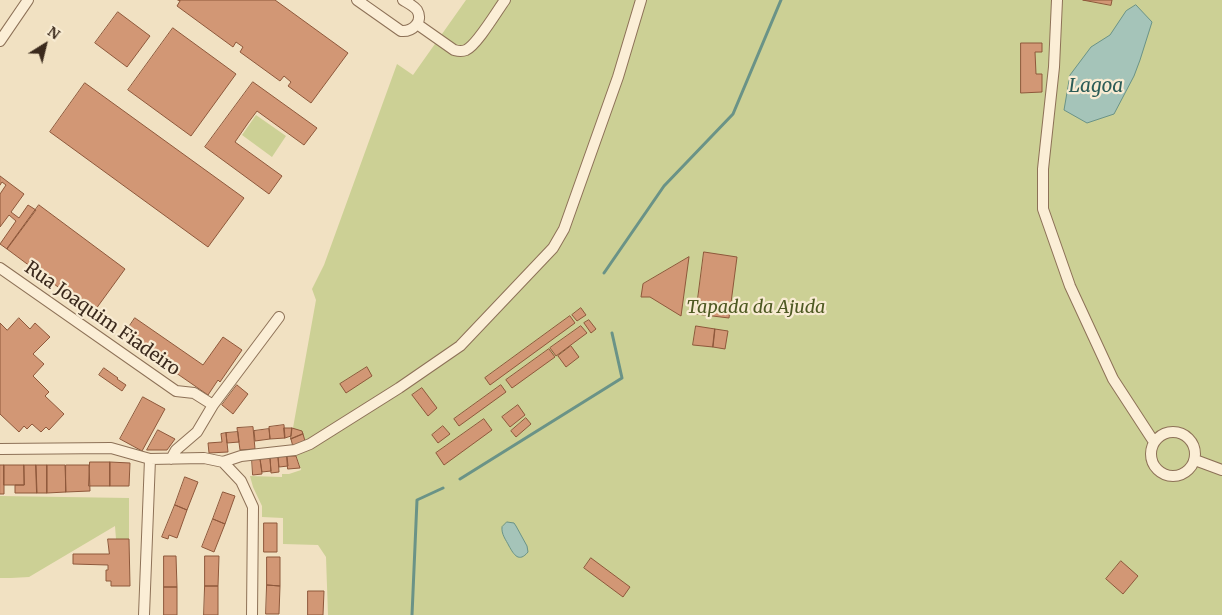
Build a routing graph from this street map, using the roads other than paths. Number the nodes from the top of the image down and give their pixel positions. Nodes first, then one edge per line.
1 (28, 0) edge
2 (357, 0) edge
3 (404, 0) edge
4 (505, 0) edge
5 (641, 0) edge
6 (1057, 0) edge
7 (417, 24) junction
8 (0, 41) edge
9 (0, 268) edge
10 (279, 317) dead end
11 (214, 405) junction
12 (1154, 442) junction
13 (0, 449) edge
14 (150, 459) junction
15 (171, 459) junction
16 (1195, 460) junction
17 (224, 462) junction
18 (1222, 470) edge
19 (144, 615) edge
20 (252, 615) edge

1 - 8 street
2 - 7 street
3 - 7 street
4 - 7 street
5 - 17 street
6 - 12 street
9 - 11 street, Rua Joaquim Fiadeiro
10 - 11 street
11 - 15 street
12 - 16 street
12 - 16 street
13 - 14 street
14 - 15 street
14 - 19 street
15 - 17 street
16 - 18 street
17 - 20 street

